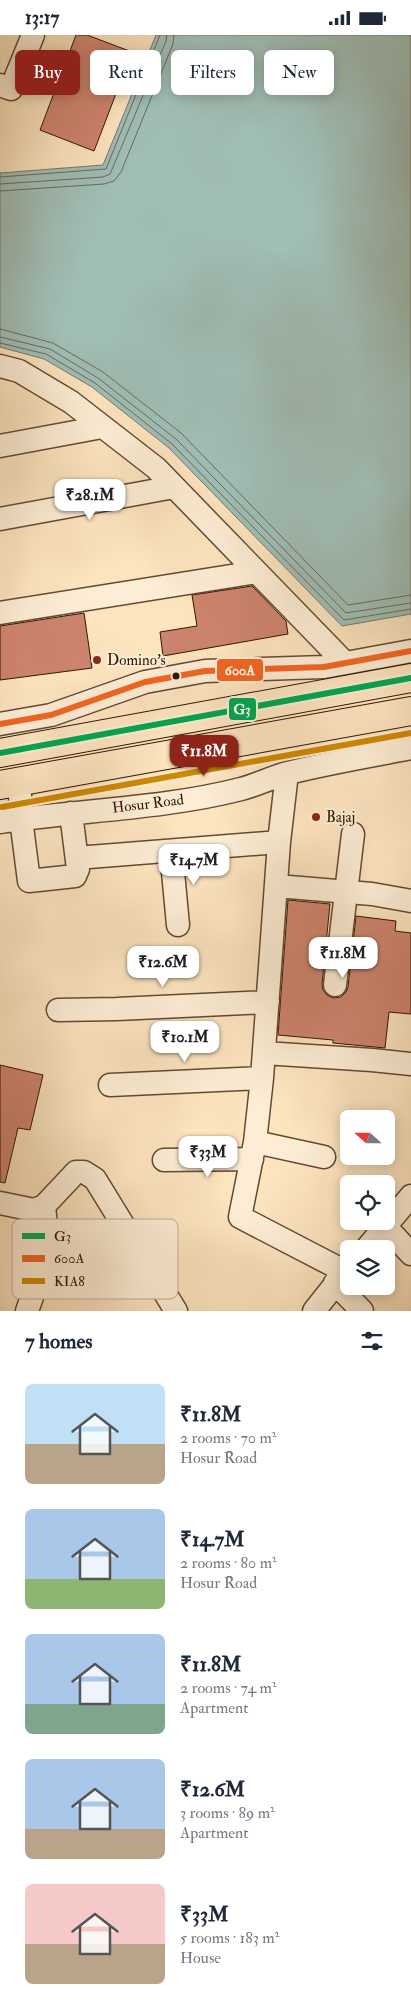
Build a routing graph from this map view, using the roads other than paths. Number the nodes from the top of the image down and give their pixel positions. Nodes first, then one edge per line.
1 (33, 35) edge
2 (0, 85) edge
3 (0, 366) edge
4 (102, 427) junction
5 (0, 446) edge
6 (174, 487) junction
7 (0, 519) edge
8 (256, 571) junction
9 (0, 613) edge
10 (411, 651) edge
11 (345, 663) junction
12 (411, 679) edge
13 (411, 691) edge
14 (411, 711) edge
15 (0, 724) edge
16 (411, 724) edge
17 (411, 747) edge
18 (0, 753) edge
19 (0, 765) edge
20 (287, 773) junction
21 (8, 804) edge
22 (71, 813) junction
23 (353, 834) dead end
24 (279, 842) junction
25 (171, 851) junction
26 (89, 857) dead end
27 (277, 885) junction
28 (346, 892) junction
29 (411, 901) edge
30 (178, 925) dead end
31 (335, 985) dead end
32 (268, 1002) junction
33 (58, 1010) dead end
34 (264, 1053) junction
35 (411, 1064) edge
36 (262, 1078) junction
37 (110, 1085) dead end
38 (253, 1151) junction
39 (324, 1157) dead end
40 (164, 1160) dead end
41 (411, 1196) edge
42 (0, 1203) edge
43 (44, 1206) junction
44 (395, 1216) edge
45 (45, 1219) edge
46 (118, 1219) edge
47 (383, 1230) edge
48 (389, 1230) edge
49 (374, 1240) edge
50 (411, 1254) edge
51 (340, 1272) edge
52 (340, 1278) edge
53 (354, 1295) edge
54 (31, 1299) edge
55 (27, 1311) edge
56 (314, 1311) edge
57 (362, 1311) edge

1 - 2 street
3 - 4 street
4 - 5 street
4 - 6 street
6 - 7 street
6 - 8 street
8 - 9 street
8 - 11 street
10 - 11 street
11 - 15 street
12 - 18 highway
13 - 19 highway
14 - 21 highway
16 - 21 highway, Hosur Road
17 - 20 street, Hosur Road
20 - 22 street, Hosur Road
20 - 24 street
21 - 22 street, Hosur Road
21 - 22 street
23 - 28 street
24 - 25 street
24 - 27 street
25 - 26 street
25 - 30 street
27 - 28 street
27 - 32 street
28 - 29 street
28 - 31 street
32 - 33 street
32 - 34 street
34 - 35 street
34 - 36 street
36 - 37 street
36 - 38 street
38 - 39 street
38 - 40 street
38 - 51 street
41 - 44 street
42 - 43 street
43 - 45 street
43 - 46 street
47 - 49 street
48 - 50 street
52 - 56 street
53 - 57 street
54 - 55 street

